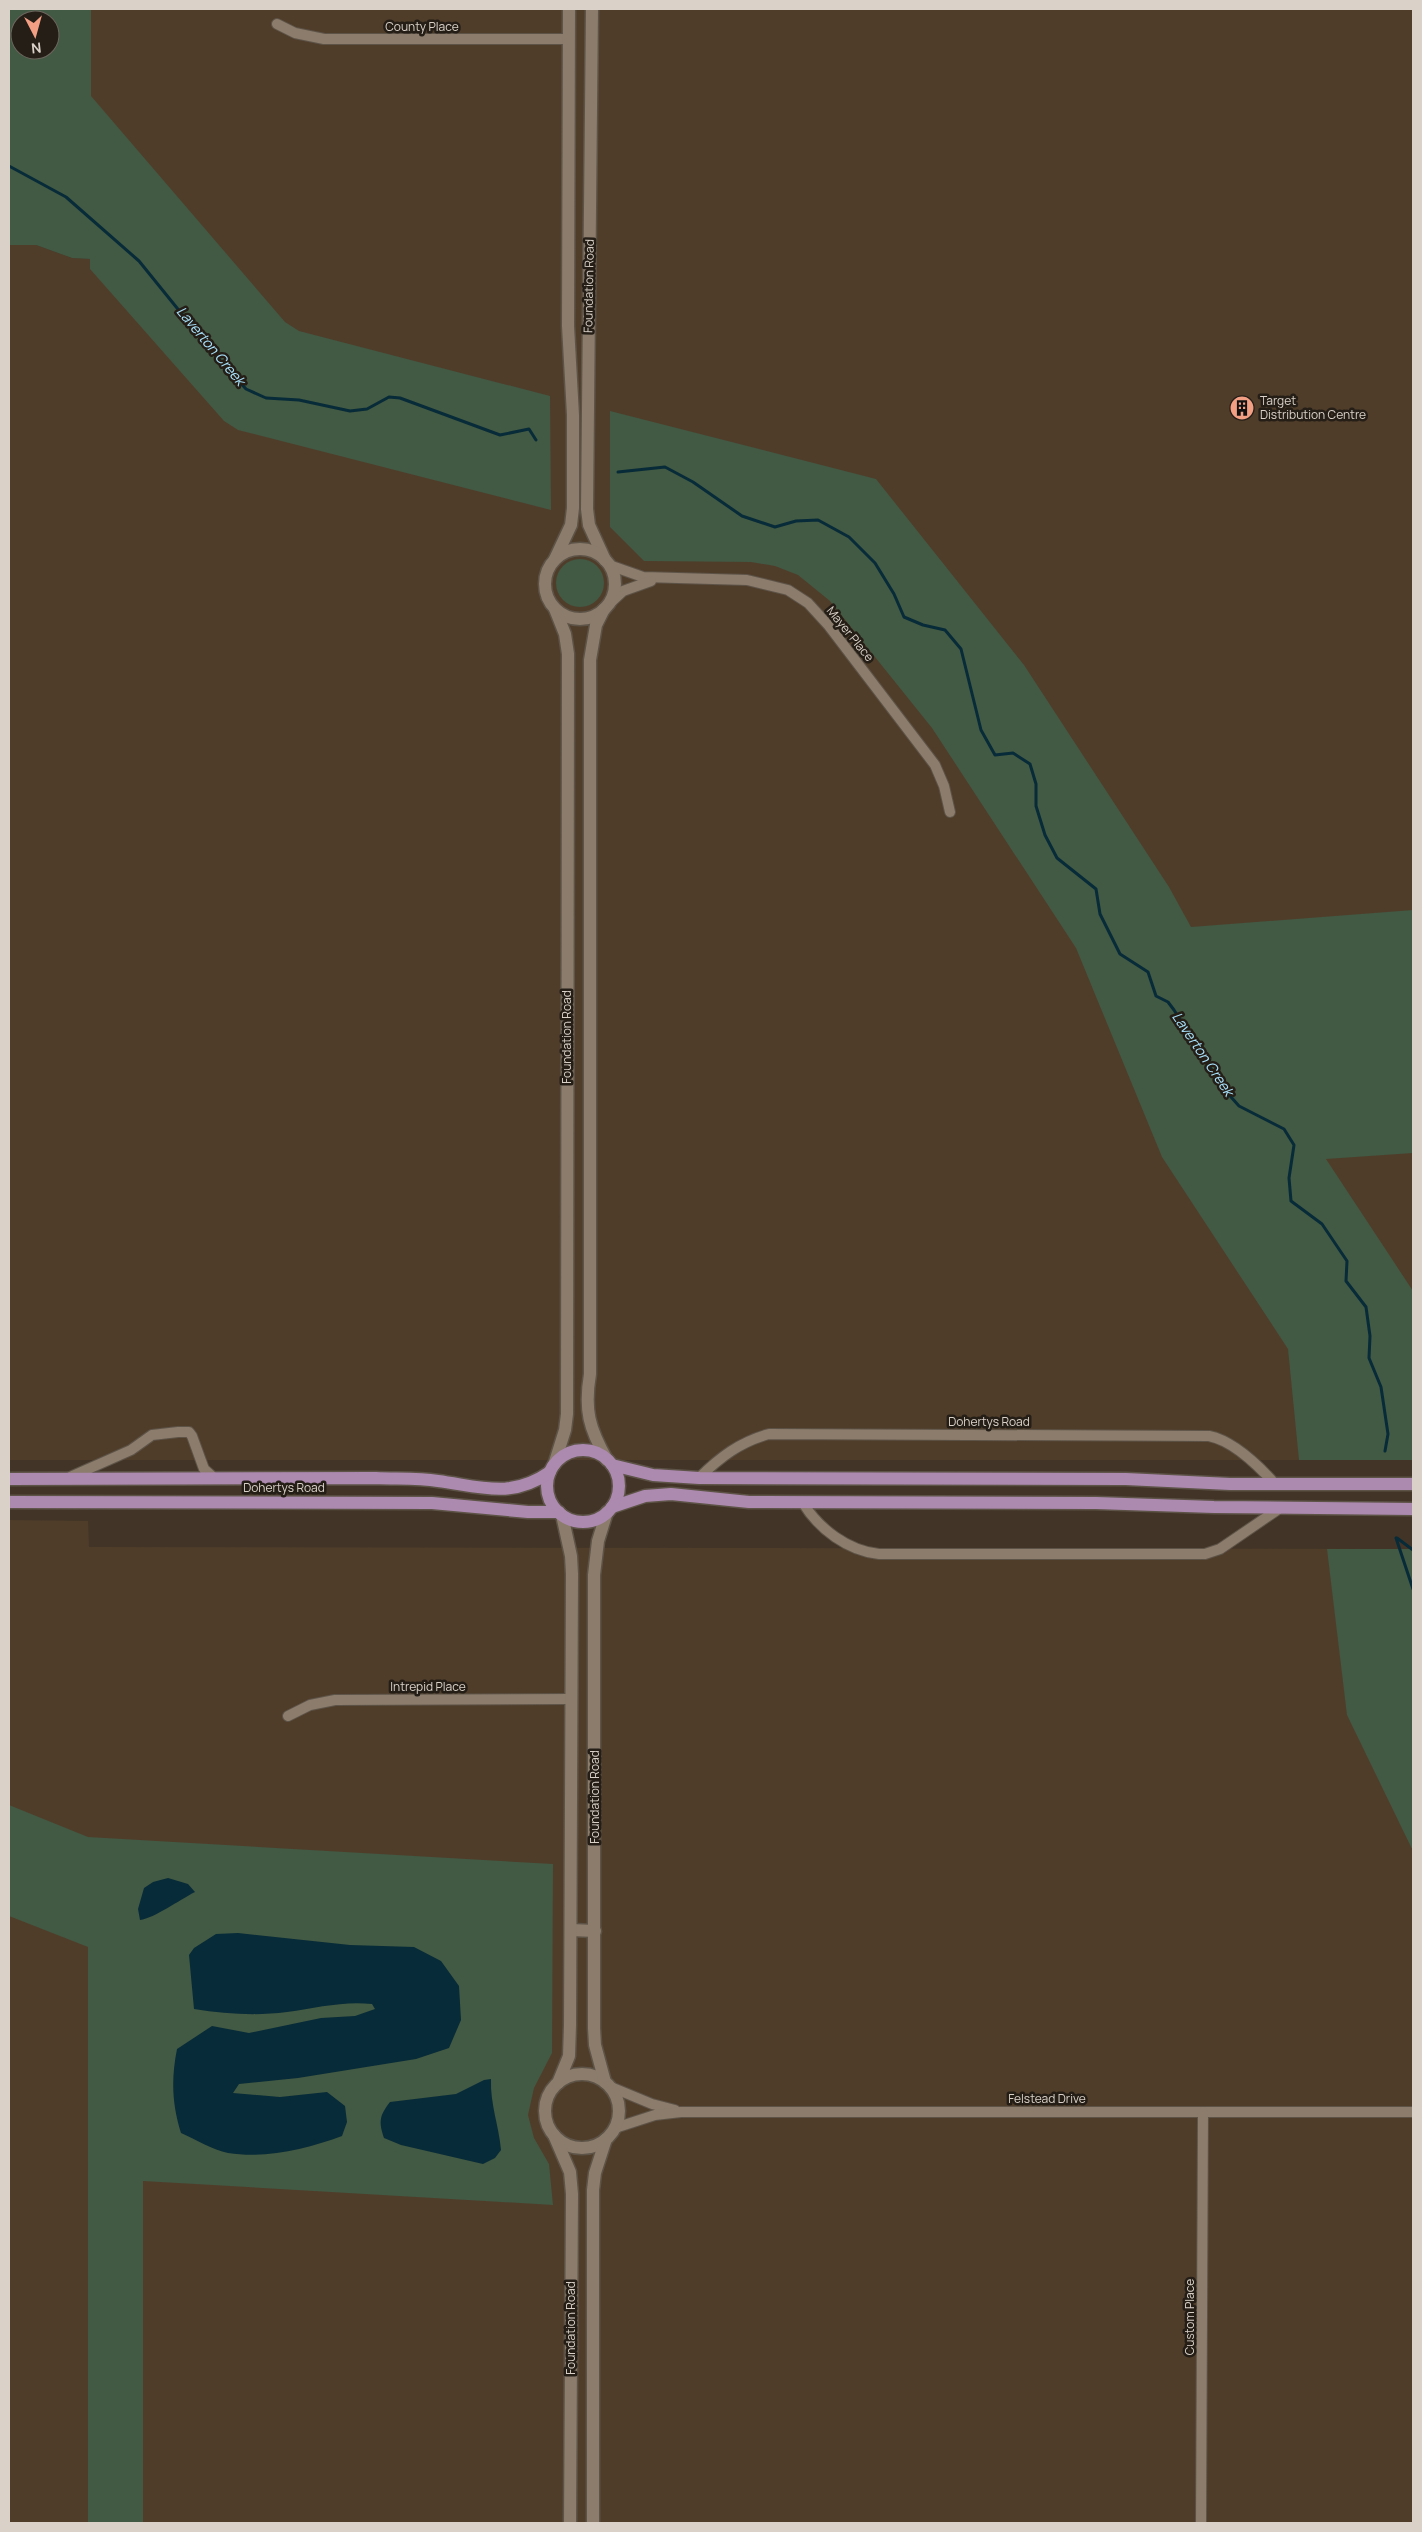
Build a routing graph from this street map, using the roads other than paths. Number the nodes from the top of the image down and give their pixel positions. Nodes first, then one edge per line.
1 (569, 9) edge
2 (592, 9) edge
3 (278, 24) dead end
4 (569, 39) junction
5 (555, 559) junction
6 (607, 562) junction
7 (659, 579) junction
8 (606, 607) junction
9 (555, 608) junction
10 (950, 812) dead end
11 (609, 1462) junction
12 (552, 1468) junction
13 (214, 1478) junction
14 (699, 1478) junction
15 (9, 1479) edge
16 (64, 1479) junction
17 (1275, 1484) junction
18 (1413, 1484) edge
19 (9, 1502) edge
20 (803, 1503) junction
21 (1280, 1508) junction
22 (1413, 1509) edge
23 (609, 1510) junction
24 (560, 1514) junction
25 (572, 1700) junction
26 (288, 1716) dead end
27 (571, 1930) junction
28 (595, 1931) junction
29 (558, 2083) junction
30 (608, 2085) junction
31 (681, 2112) junction
32 (1203, 2112) junction
33 (1413, 2112) edge
34 (616, 2128) junction
35 (554, 2135) junction
36 (606, 2139) junction
37 (570, 2523) edge
38 (593, 2523) edge
39 (1201, 2523) edge

1 - 4 street, Foundation Road
2 - 6 street, Foundation Road
3 - 4 street, County Place
4 - 5 street, Foundation Road
5 - 6 street
5 - 9 street
6 - 7 street, Mayer Place
6 - 8 street
7 - 8 street, Mayer Place
7 - 10 street, Mayer Place
8 - 9 street
8 - 11 street, Foundation Road
9 - 12 street, Foundation Road
11 - 12 main road
11 - 14 main road
11 - 23 main road
12 - 13 main road, Dohertys Road
12 - 24 main road
13 - 16 main road, Dohertys Road
13 - 16 street, Dohertys Road
14 - 17 main road
14 - 17 street, Dohertys Road
15 - 16 main road, Dohertys Road
17 - 18 main road
19 - 24 main road, Dohertys Road
20 - 21 main road
20 - 21 street
20 - 23 main road
21 - 22 main road
23 - 24 main road
23 - 28 street, Foundation Road
24 - 25 street, Foundation Road
25 - 26 street, Intrepid Place
25 - 27 street, Foundation Road
27 - 28 street
27 - 29 street, Foundation Road
28 - 30 street, Foundation Road
29 - 30 street
29 - 35 street
30 - 31 street, Felstead Drive
30 - 34 street
31 - 32 street, Felstead Drive
31 - 34 street, Felstead Drive
32 - 33 street, Felstead Drive
32 - 39 street, Custom Place
34 - 36 street
35 - 36 street
35 - 37 street, Foundation Road
36 - 38 street, Foundation Road

